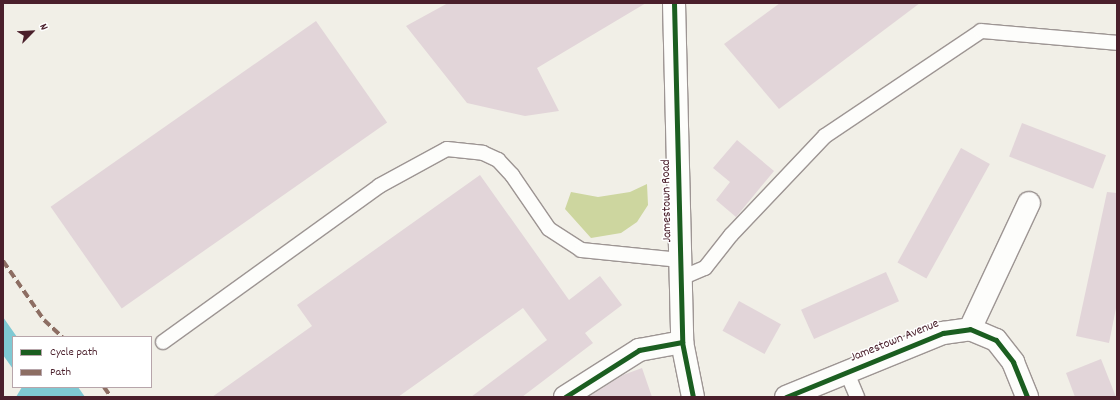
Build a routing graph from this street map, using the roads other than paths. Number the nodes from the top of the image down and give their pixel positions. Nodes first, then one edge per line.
1 (674, 3) edge
2 (1117, 43) edge
3 (1029, 203) dead end
4 (680, 269) junction
5 (970, 329) junction
6 (163, 342) dead end
7 (682, 342) junction
8 (847, 373) junction
9 (565, 397) edge
10 (693, 397) edge
11 (786, 397) edge
12 (857, 397) edge
13 (1027, 397) edge

1 - 4 street, Jamestown Road
2 - 4 lane
3 - 5 street
4 - 6 lane
4 - 7 street, Jamestown Road
5 - 8 street, Jamestown Avenue
5 - 13 street, Jamestown Avenue
7 - 9 street
7 - 10 street, Jamestown Road
8 - 11 street, Jamestown Avenue
8 - 12 lane

